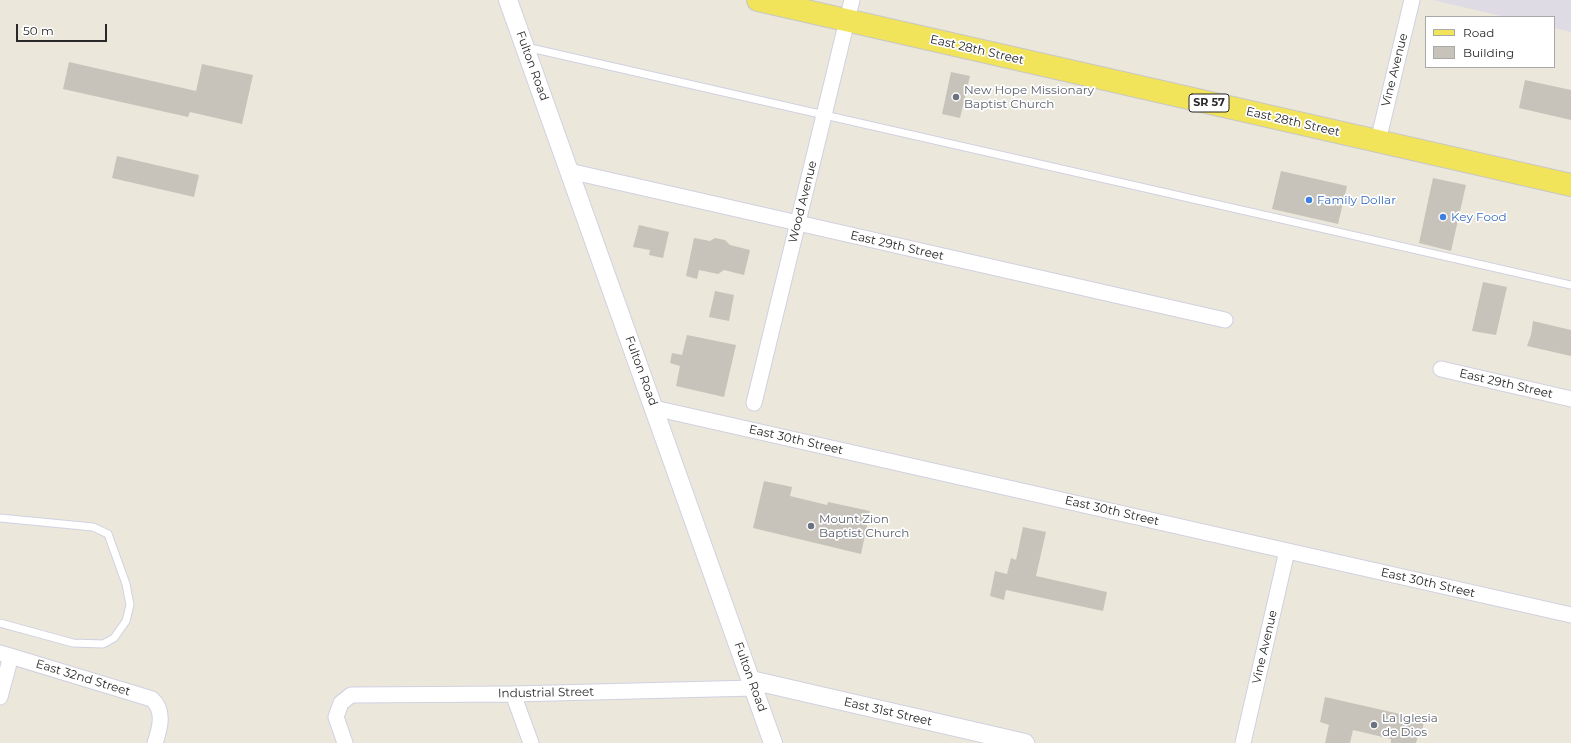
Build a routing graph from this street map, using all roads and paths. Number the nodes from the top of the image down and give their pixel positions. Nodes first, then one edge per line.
1 (508, 0) edge
2 (758, 0) edge
3 (1412, 0) edge
4 (850, 10) edge
5 (524, 47) junction
6 (824, 115) junction
7 (1378, 141) junction
8 (569, 171) junction
9 (1571, 185) edge
10 (798, 223) junction
11 (1571, 285) edge
12 (1225, 320) dead end
13 (1441, 369) dead end
14 (1571, 399) edge
15 (754, 403) dead end
16 (654, 408) junction
17 (0, 518) edge
18 (1287, 551) junction
19 (1571, 615) edge
20 (0, 623) edge
21 (6, 655) edge
22 (752, 684) junction
23 (513, 694) junction
24 (0, 697) edge
25 (156, 743) edge
26 (345, 743) edge
27 (531, 743) edge
28 (773, 743) edge
29 (1025, 743) edge
30 (1243, 743) edge

1 - 5 street, Fulton Road
2 - 4 main road, East 28th Street / SR 57
3 - 7 street, Vine Avenue
4 - 6 street, Wood Avenue
4 - 7 main road, East 28th Street / SR 57
5 - 6 lane
5 - 8 street, Fulton Road
6 - 10 street, Wood Avenue
6 - 11 lane
7 - 9 main road, East 28th Street / SR 57
8 - 10 street, East 29th Street
8 - 16 street, Fulton Road
10 - 12 street, East 29th Street
10 - 15 street, Wood Avenue
13 - 14 street, East 29th Street
16 - 18 street, East 30th Street
16 - 22 street, Fulton Road
17 - 20 lane
18 - 19 street, East 30th Street
18 - 30 street, Vine Avenue
21 - 24 street
21 - 25 street, East 32nd Street
22 - 23 street, Industrial Street
22 - 28 street, Fulton Road
22 - 29 street, East 31st Street
23 - 26 street, Industrial Street
23 - 27 street

